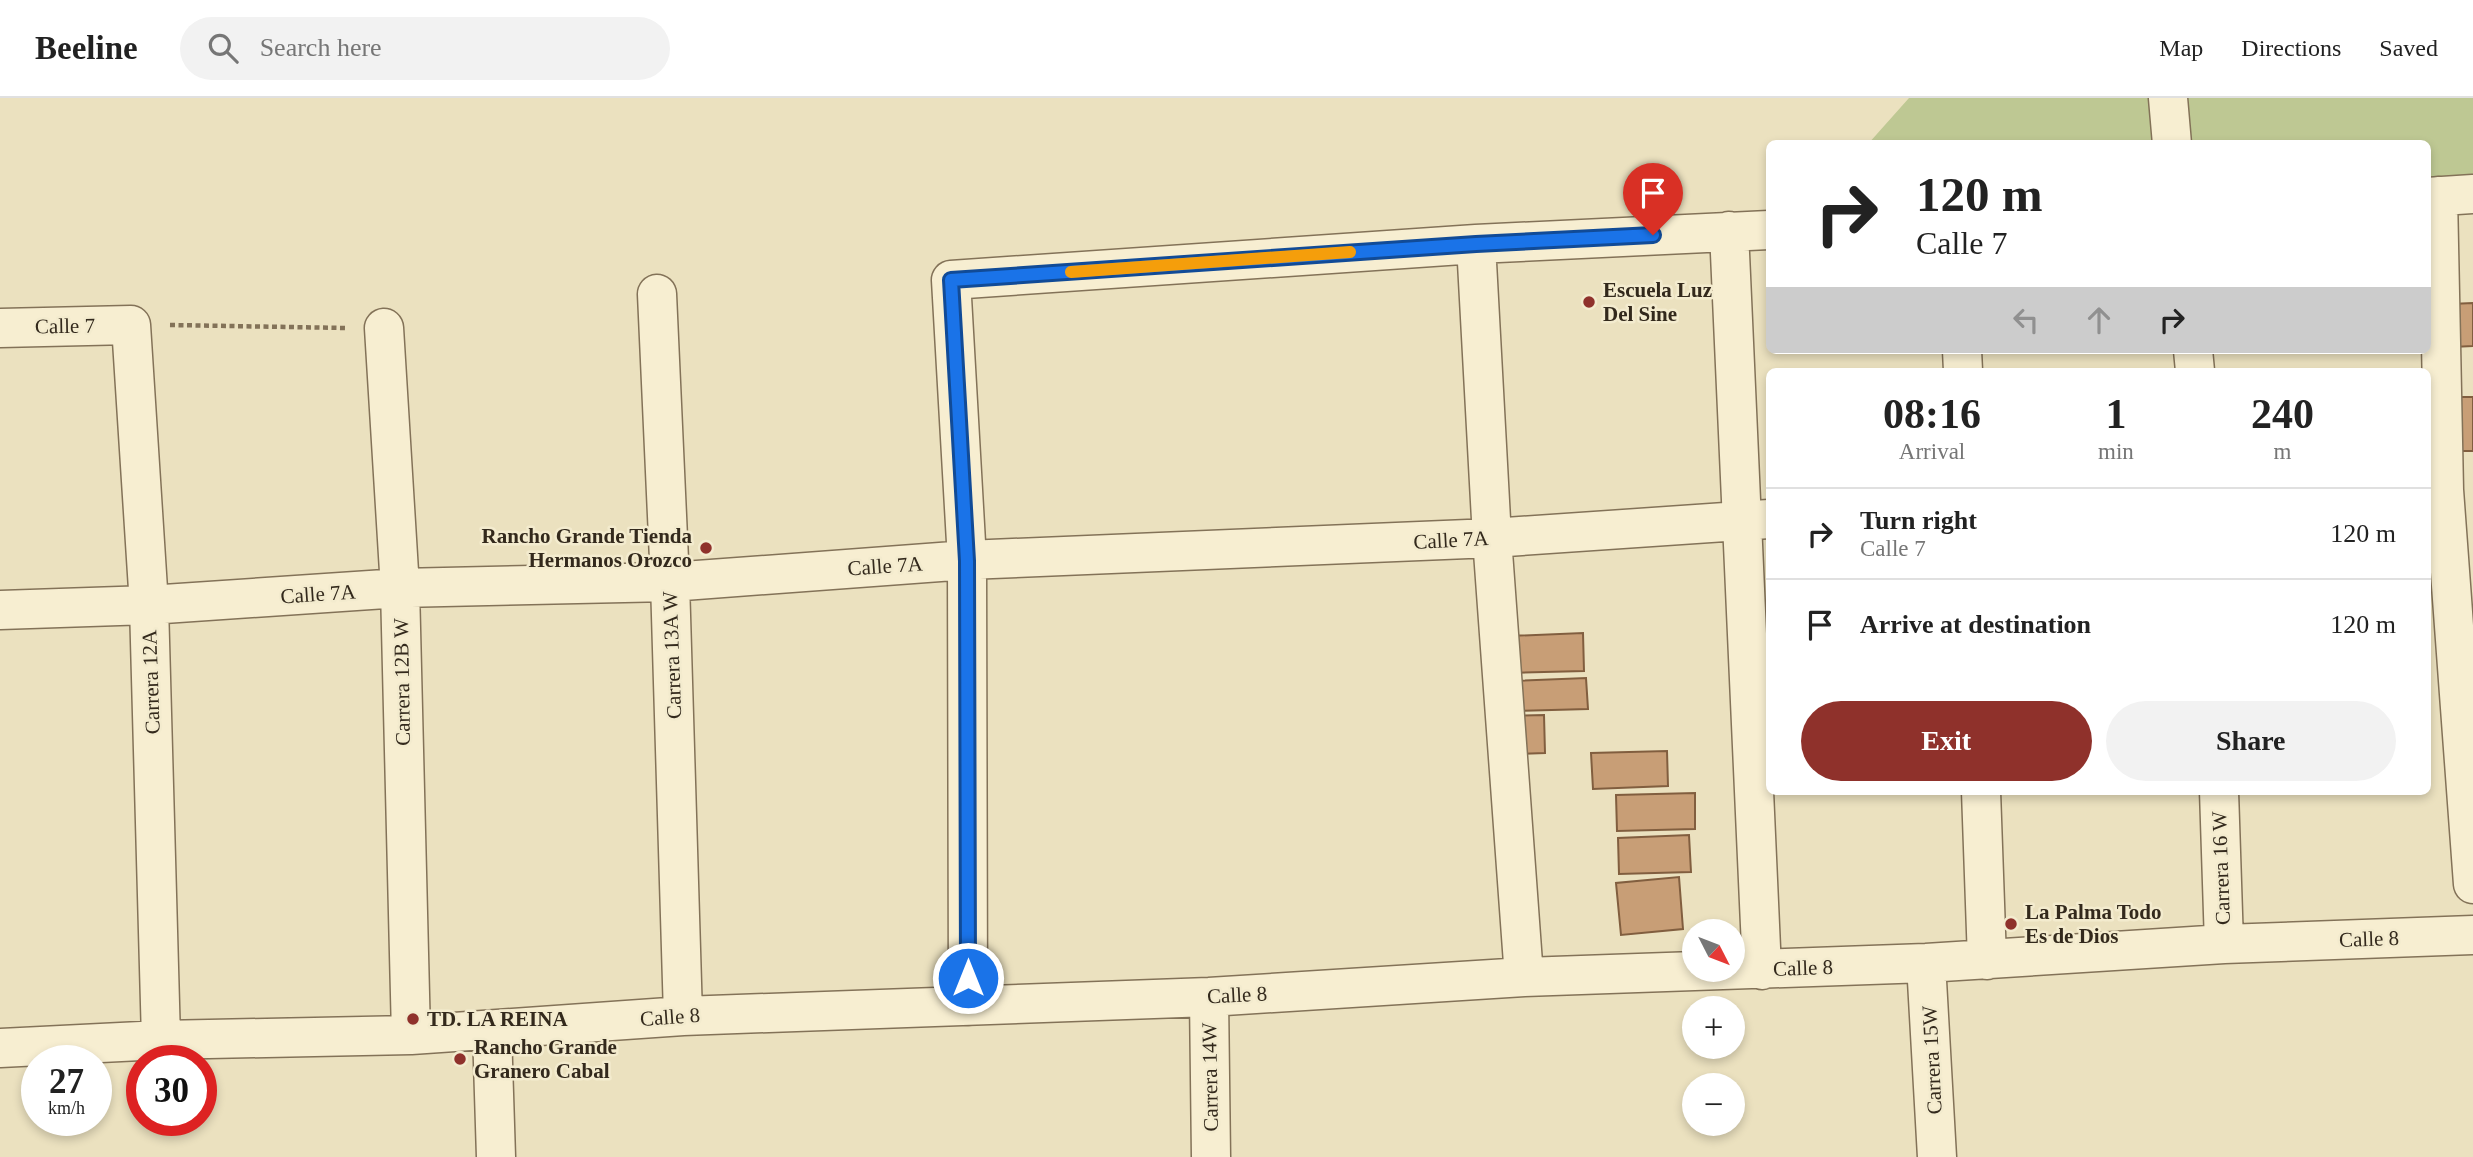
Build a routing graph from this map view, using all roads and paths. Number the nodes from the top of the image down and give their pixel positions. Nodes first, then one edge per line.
1 (2168, 98) edge
2 (2172, 140) edge
3 (2446, 196) edge
4 (1766, 230) edge
5 (1729, 231) junction
6 (1476, 244) junction
7 (657, 295) dead end
8 (131, 325) junction
9 (0, 328) edge
10 (384, 328) joint
11 (2448, 490) edge
12 (1756, 520) edge
13 (1492, 538) junction
14 (967, 561) junction
15 (670, 582) junction
16 (400, 588) junction
17 (149, 605) junction
18 (0, 610) edge
19 (1980, 795) edge
20 (2218, 795) edge
21 (2473, 884) edge
22 (2473, 935) edge
23 (2224, 944) junction
24 (1987, 960) junction
25 (1926, 963) junction
26 (1762, 970) junction
27 (1524, 977) junction
28 (1209, 997) junction
29 (968, 1006) junction
30 (683, 1016) junction
31 (492, 1031) junction
32 (411, 1035) junction
33 (161, 1040) junction
34 (0, 1048) edge
35 (496, 1157) edge
36 (1211, 1157) edge
37 (1937, 1157) edge

1 - 2 street
3 - 11 street
4 - 5 street
5 - 6 street
5 - 12 street
6 - 13 street
6 - 14 street
7 - 15 street, Carrera 13A W
8 - 9 street, Calle 7
8 - 10 path
8 - 17 street, Carrera 12A
10 - 16 street, Carrera 12B W
11 - 21 street
12 - 13 street, Calle 7A
12 - 26 street
13 - 14 street, Calle 7A
13 - 27 street
14 - 15 street, Calle 7A
14 - 29 street
15 - 16 street, Calle 7A
15 - 30 street, Carrera 13A W
16 - 17 street, Calle 7A
16 - 32 street, Carrera 12B W
17 - 18 street, Calle 7A
17 - 33 street, Carrera 12A
19 - 24 street
20 - 23 street, Carrera 16 W
22 - 23 street, Calle 8
23 - 24 street, Calle 8
24 - 25 street, Calle 8
25 - 26 street, Calle 8
25 - 37 street, Carrera 15W
26 - 27 street, Calle 8
27 - 28 street, Calle 8
28 - 29 street, Calle 8
28 - 36 street, Carrera 14W
29 - 30 street, Calle 8
30 - 31 street, Calle 8
31 - 32 street, Calle 8
31 - 35 street
32 - 33 street, Calle 8
33 - 34 street, Calle 8

